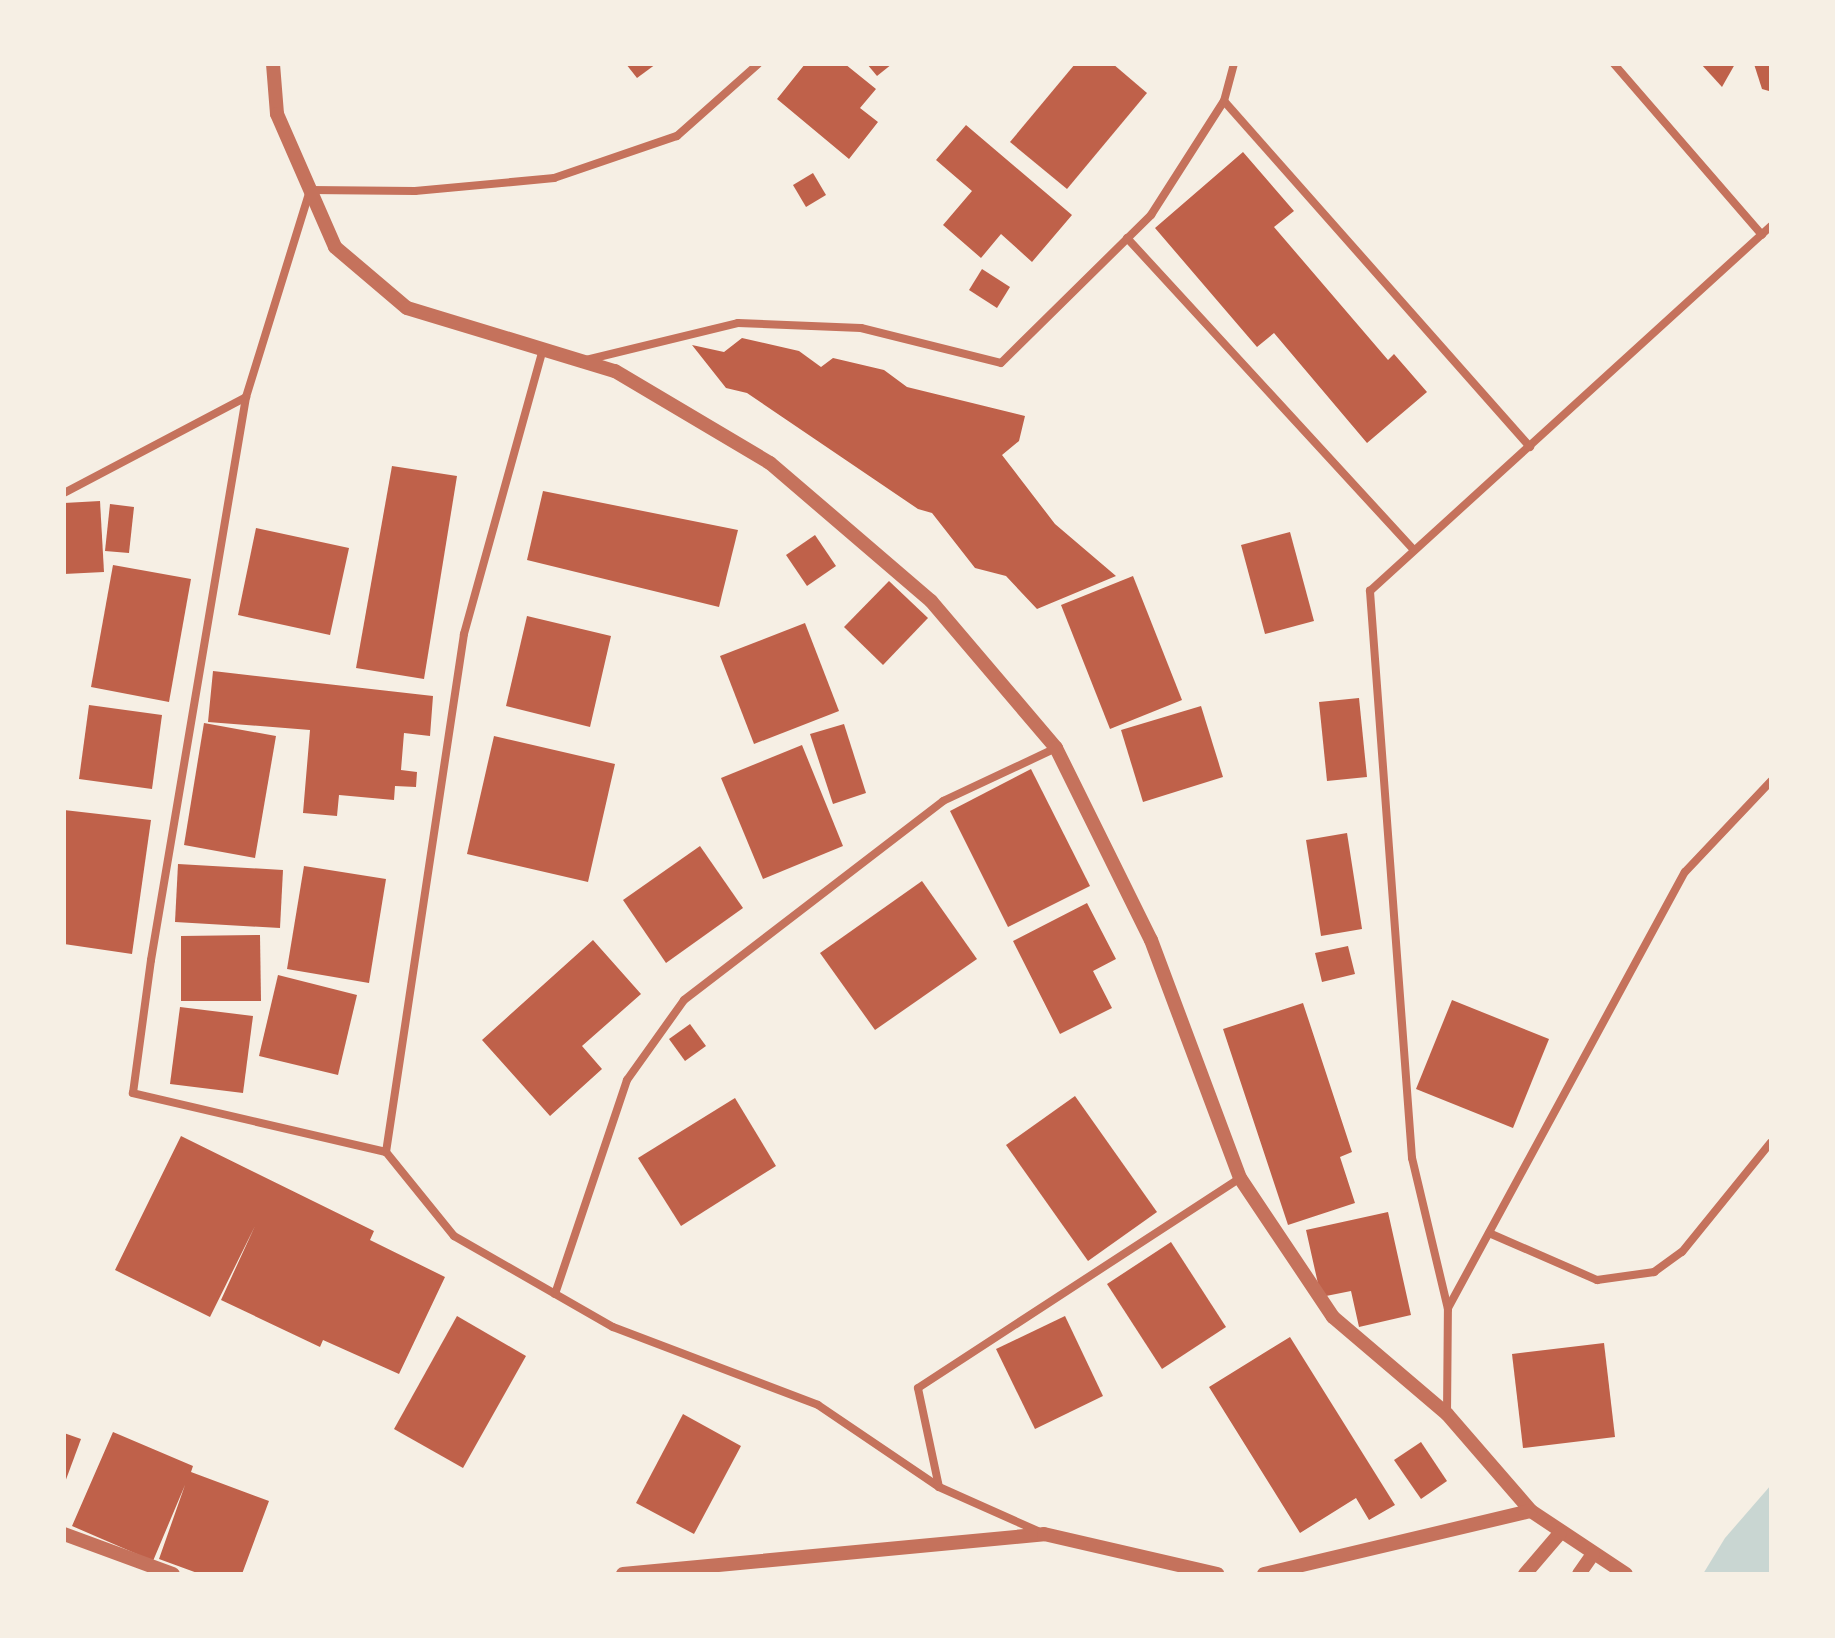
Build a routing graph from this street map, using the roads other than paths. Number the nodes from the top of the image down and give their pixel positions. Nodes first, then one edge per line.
1 (273, 64) edge
2 (758, 64) edge
3 (1234, 64) edge
4 (1614, 64) edge
5 (1224, 101) junction
6 (310, 190) junction
7 (1771, 226) edge
8 (1762, 235) junction
9 (1127, 238) junction
10 (543, 349) junction
11 (582, 361) junction
12 (246, 397) junction
13 (1530, 447) junction
14 (64, 493) edge
15 (1414, 550) junction
16 (1056, 748) junction
17 (1771, 781) edge
18 (1771, 1142) edge
19 (386, 1152) junction
20 (1240, 1178) junction
21 (1489, 1233) junction
22 (555, 1294) junction
23 (1448, 1309) junction
24 (1447, 1414) junction
25 (939, 1487) junction
26 (1531, 1511) junction
27 (1560, 1533) junction
28 (64, 1534) edge
29 (1044, 1534) junction
30 (1593, 1554) junction
31 (735, 1569) edge
32 (1530, 1572) edge
33 (173, 1574) edge
34 (623, 1574) edge
35 (1217, 1574) edge
36 (1264, 1574) edge
37 (1579, 1574) edge
38 (1626, 1574) edge

1 - 6 street
2 - 6 street
3 - 5 street
4 - 8 street
5 - 9 street
5 - 13 street
6 - 10 street
6 - 12 street
7 - 8 street
8 - 13 street
9 - 11 street
9 - 15 street
10 - 11 street
10 - 19 street
11 - 16 street
12 - 14 street
12 - 19 street
13 - 15 street
15 - 23 street
16 - 20 street
16 - 22 street
17 - 21 street
18 - 21 street
19 - 22 street
20 - 24 street
20 - 25 street
21 - 23 street
22 - 25 street
23 - 24 street
24 - 26 street
25 - 29 street
26 - 27 street
26 - 36 street
27 - 30 street
27 - 32 street
28 - 33 street
29 - 31 street
29 - 35 street
30 - 37 street
30 - 38 street
31 - 34 street

